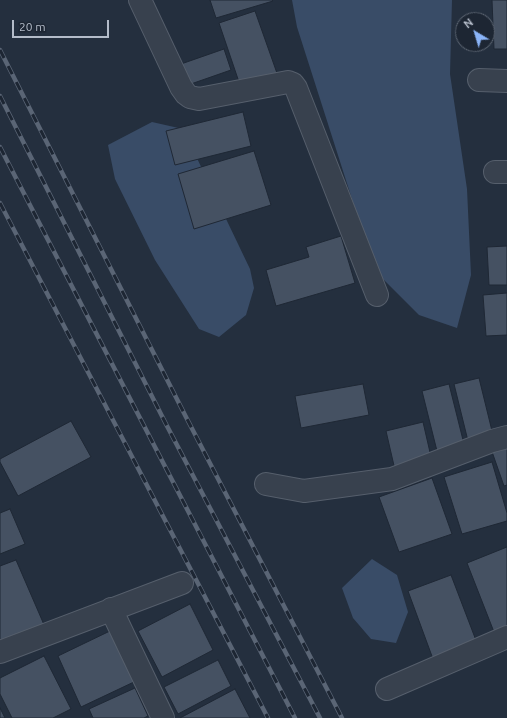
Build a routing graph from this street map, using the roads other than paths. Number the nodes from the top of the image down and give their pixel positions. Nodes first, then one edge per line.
1 (140, 0) edge
2 (479, 80) dead end
3 (507, 81) edge
4 (377, 296) dead end
5 (507, 437) edge
6 (266, 484) dead end
7 (182, 583) dead end
8 (111, 609) junction
9 (507, 637) edge
10 (0, 652) edge
11 (387, 689) dead end
12 (163, 718) edge

1 - 4 street
2 - 3 street
5 - 6 street
7 - 8 street
8 - 10 street
8 - 12 street
9 - 11 street

